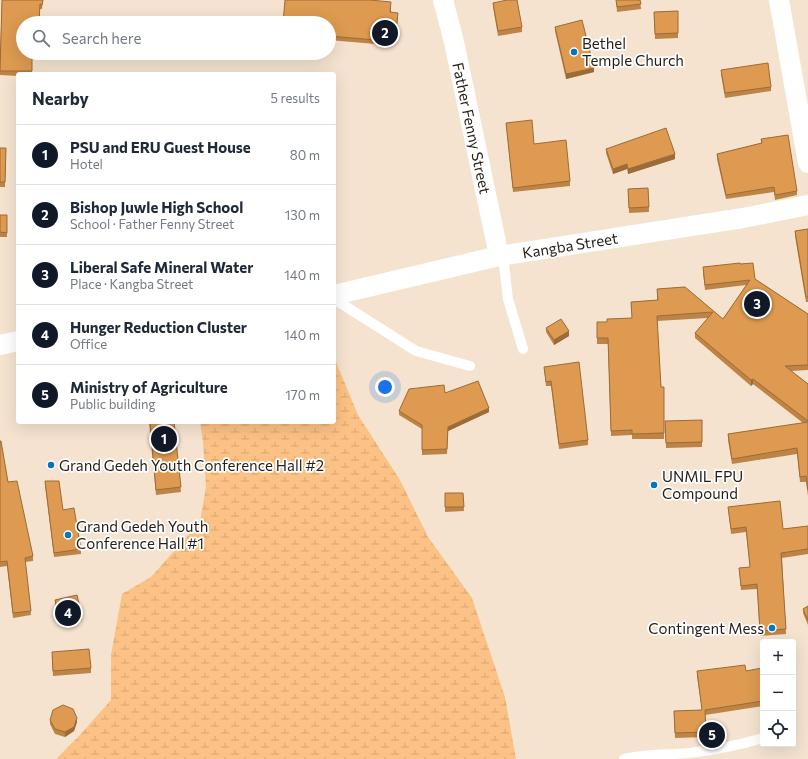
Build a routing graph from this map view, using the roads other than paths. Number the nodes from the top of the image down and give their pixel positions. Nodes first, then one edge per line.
1 (443, 0) edge
2 (780, 0) edge
3 (808, 163) edge
4 (808, 205) edge
5 (501, 256) junction
6 (336, 295) edge
7 (336, 300) edge
8 (16, 341) edge
9 (0, 345) edge
10 (523, 348) dead end
11 (470, 366) dead end
12 (760, 739) edge
13 (624, 759) edge

1 - 5 street, Father Fenny Street
2 - 3 street
4 - 5 street, Kangba Street
5 - 6 street, Kangba Street
5 - 10 lane
7 - 11 lane
8 - 9 street
12 - 13 lane

